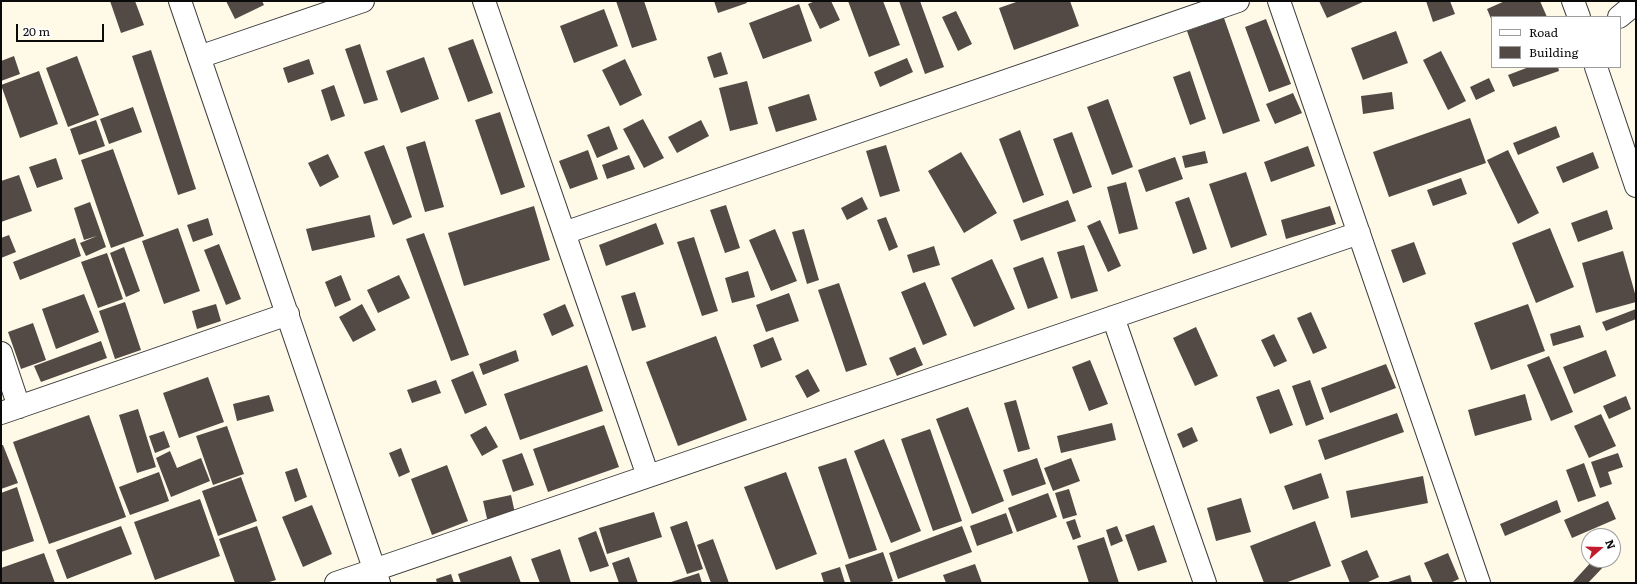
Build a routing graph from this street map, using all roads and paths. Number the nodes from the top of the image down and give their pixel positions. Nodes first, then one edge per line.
1 (180, 1) edge
2 (363, 1) edge
3 (484, 1) edge
4 (1238, 1) edge
5 (1279, 1) edge
6 (1573, 1) edge
7 (1636, 3) edge
8 (1579, 16) edge
9 (1620, 16) edge
10 (199, 57) junction
11 (1596, 68) edge
12 (1636, 186) edge
13 (1359, 232) junction
14 (564, 233) junction
15 (288, 314) junction
16 (1113, 317) junction
17 (1, 353) edge
18 (10, 410) edge
19 (648, 476) junction
20 (377, 576) edge
21 (336, 583) edge
22 (1206, 583) edge
23 (1479, 583) edge

1 - 10 street
2 - 10 street
3 - 14 street
4 - 14 street
5 - 13 street
6 - 8 street
7 - 9 street
10 - 15 street
11 - 12 street
13 - 16 street
13 - 23 street
14 - 19 street
15 - 18 street
15 - 20 street
16 - 19 street
16 - 22 street
17 - 18 street
19 - 20 street
20 - 21 street

